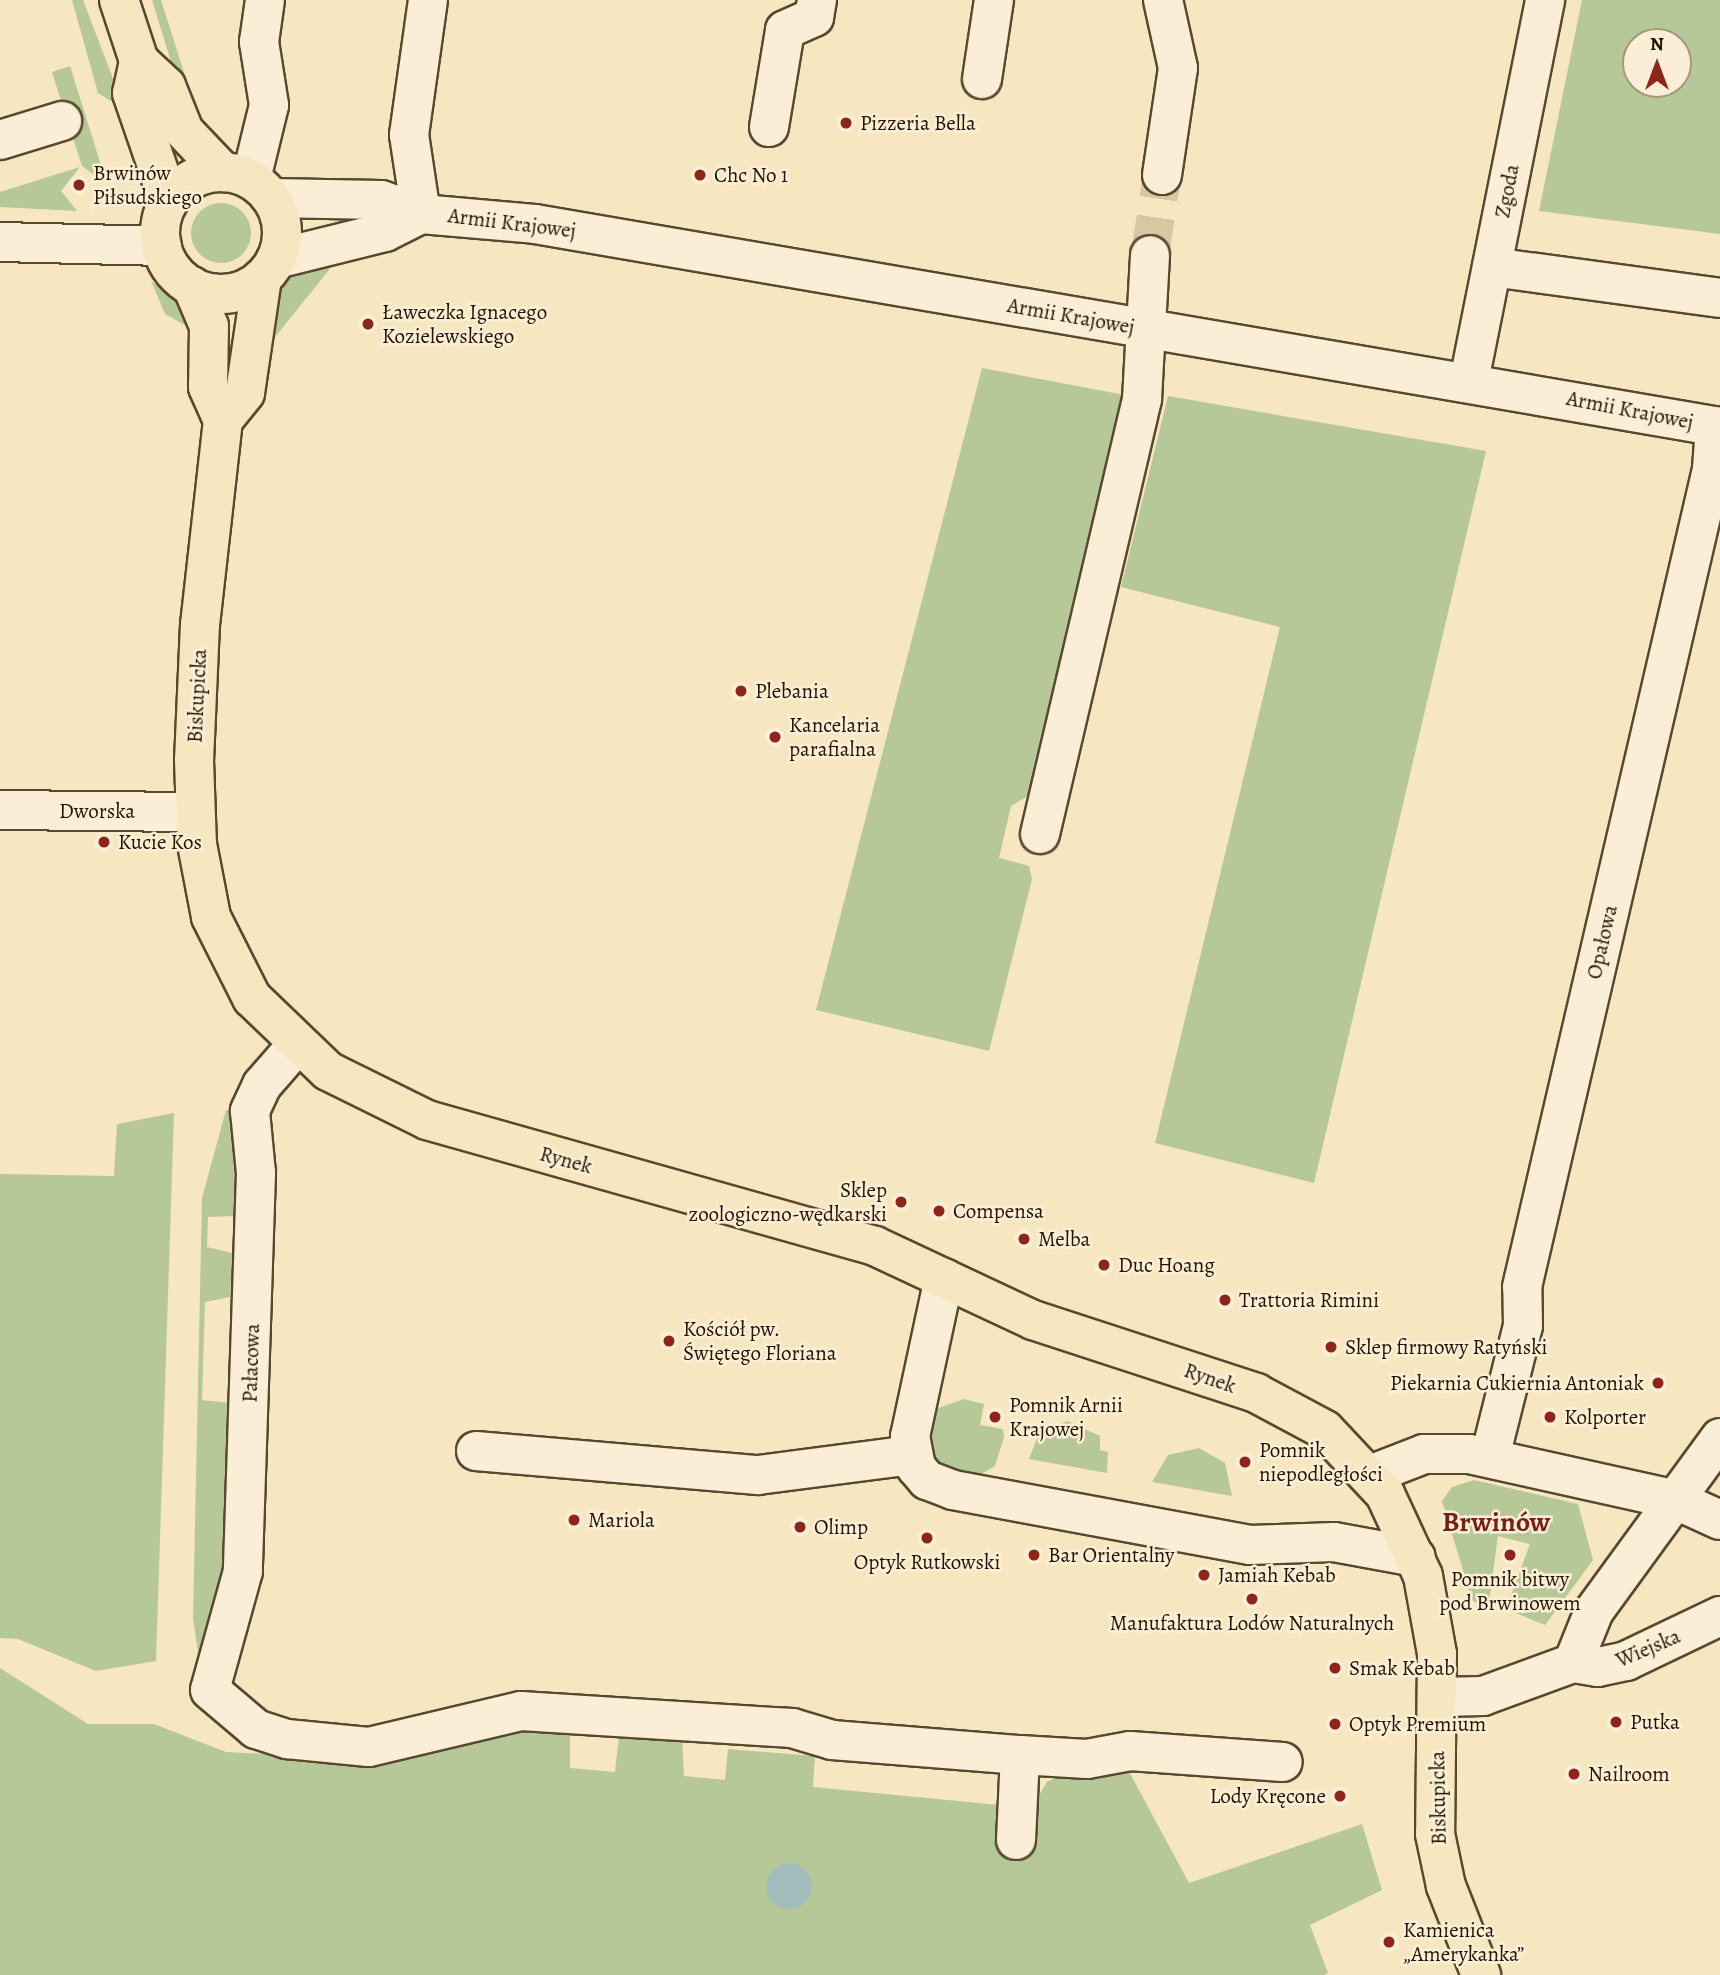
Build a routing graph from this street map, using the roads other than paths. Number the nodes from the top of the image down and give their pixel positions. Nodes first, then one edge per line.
1 (119, 0) edge
2 (265, 0) edge
3 (428, 0) edge
4 (817, 0) edge
5 (994, 0) edge
6 (1163, 0) edge
7 (1545, 0) edge
8 (139, 61) junction
9 (982, 79) dead end
10 (62, 121) dead end
11 (769, 127) dead end
12 (0, 140) edge
13 (1163, 175) tunnel mouth
14 (248, 183) junction
15 (165, 208) junction
16 (421, 214) junction
17 (0, 242) edge
18 (162, 246) junction
19 (1150, 255) tunnel mouth
20 (1492, 267) junction
21 (269, 268) junction
22 (192, 286) junction
23 (1720, 298) edge
24 (1144, 328) junction
25 (1469, 381) junction
26 (223, 420) junction
27 (1717, 426) edge
28 (0, 810) edge
29 (194, 812) junction
30 (1040, 834) dead end
31 (234, 966) joint
32 (296, 1046) junction
33 (944, 1278) junction
34 (1720, 1438) edge
35 (476, 1451) dead end
36 (911, 1455) junction
37 (1490, 1457) junction
38 (1370, 1475) junction
39 (1676, 1500) junction
40 (1720, 1520) edge
41 (1416, 1557) junction
42 (1720, 1616) edge
43 (1573, 1663) junction
44 (1439, 1697) junction
45 (1020, 1755) junction
46 (1283, 1762) dead end
47 (1016, 1840) dead end
48 (1480, 1975) edge

1 - 8 main road
2 - 14 street
3 - 16 street
4 - 11 street
5 - 9 street
6 - 13 street
7 - 20 street, Zgoda
8 - 14 main road
8 - 15 main road
10 - 12 street
14 - 15 main road
14 - 16 street, Armii Krajowej
14 - 21 main road
15 - 18 main road
16 - 21 street, Armii Krajowej
16 - 24 street, Armii Krajowej
17 - 18 street
18 - 22 main road
19 - 24 street
20 - 23 street
20 - 25 street, Zgoda
21 - 22 main road
21 - 26 main road
22 - 26 main road
24 - 25 street, Armii Krajowej
24 - 30 street
25 - 27 street, Armii Krajowej
26 - 29 main road, Biskupicka
27 - 37 street, Opałowa
28 - 29 street, Dworska
29 - 31 main road, Biskupicka
31 - 32 main road, Rynek
32 - 33 main road, Rynek
32 - 45 street, Pałacowa
33 - 36 street
33 - 38 main road, Rynek
34 - 39 street
35 - 36 street
36 - 41 street
37 - 38 street
37 - 39 street
38 - 41 main road, Rynek
39 - 40 street
39 - 43 street
41 - 44 main road, Rynek
42 - 43 street, Wiejska
43 - 44 street
44 - 48 main road, Biskupicka
45 - 46 street
45 - 47 street

